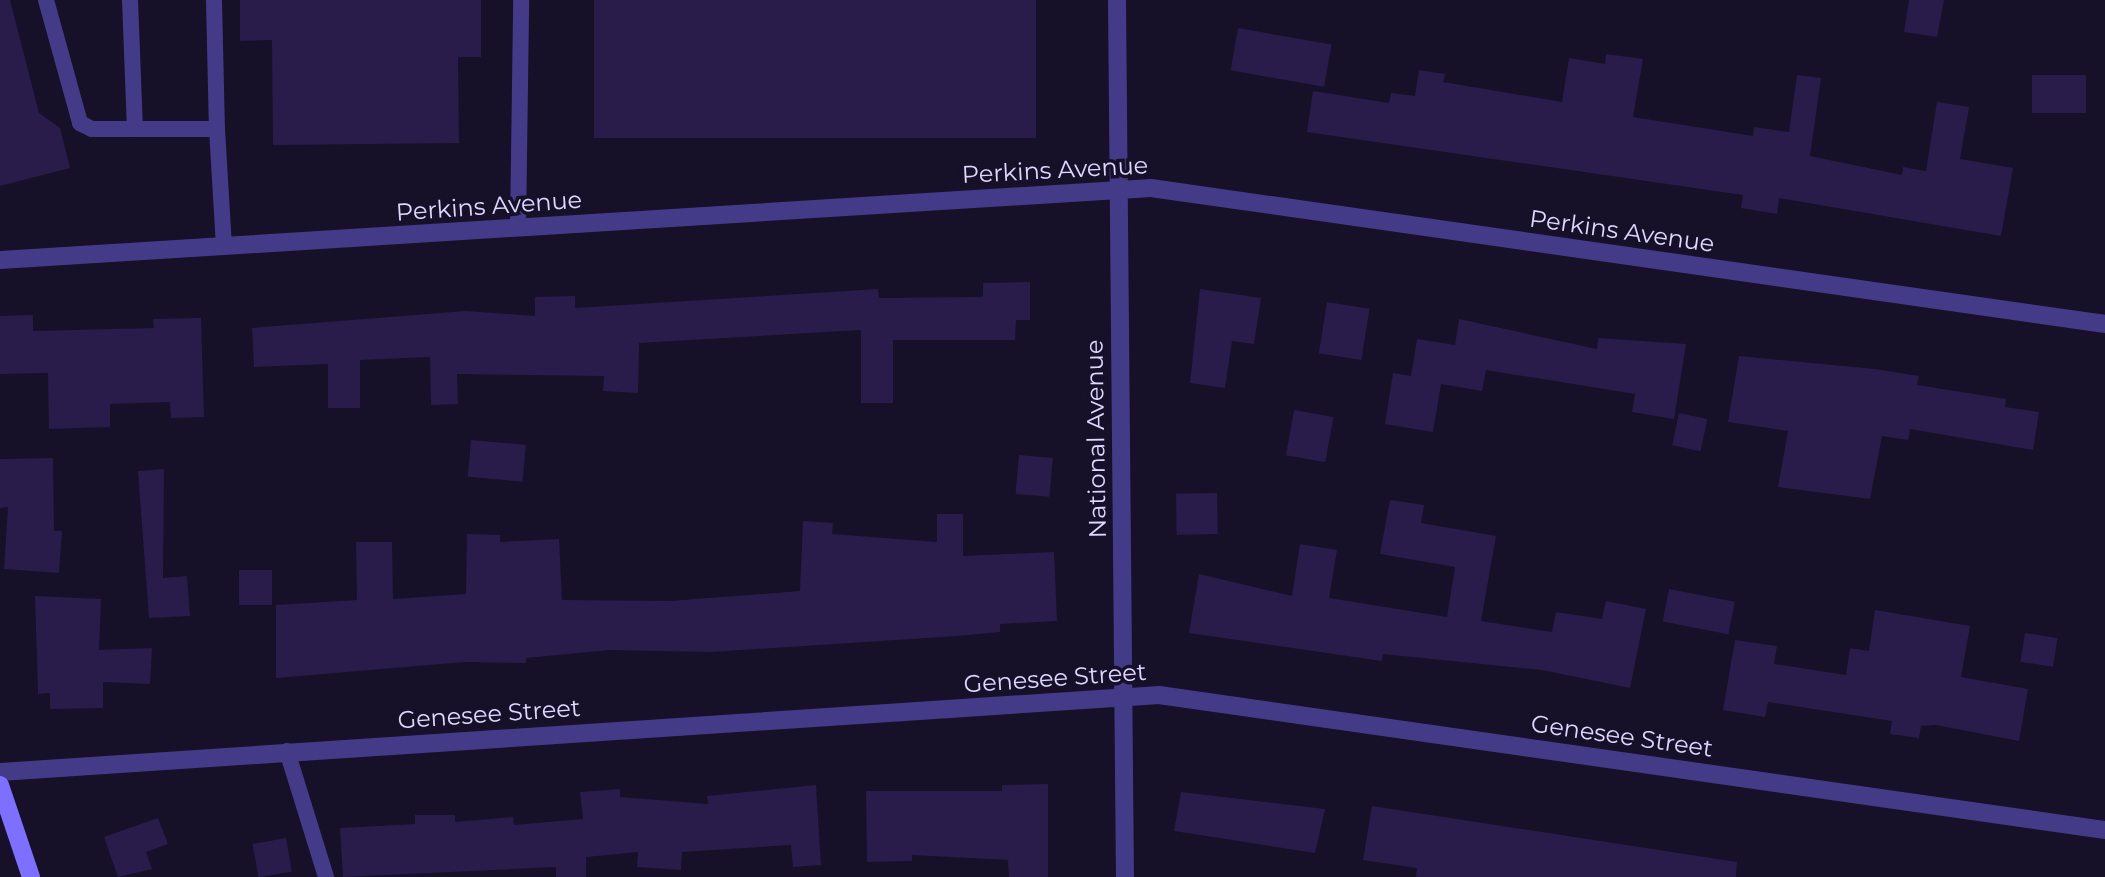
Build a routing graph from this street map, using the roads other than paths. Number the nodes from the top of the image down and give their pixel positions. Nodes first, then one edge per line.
1 (46, 0) edge
2 (130, 0) edge
3 (214, 0) edge
4 (521, 0) edge
5 (1117, 0) edge
6 (135, 129) junction
7 (217, 129) junction
8 (1117, 187) junction
9 (518, 228) junction
10 (224, 247) junction
11 (0, 260) edge
12 (2105, 324) edge
13 (1123, 697) junction
14 (287, 751) junction
15 (0, 772) edge
16 (0, 785) edge
17 (2105, 830) edge
18 (31, 877) edge
19 (326, 877) edge
20 (1125, 877) edge

1 - 6 lane
2 - 6 lane
3 - 7 lane
4 - 9 lane
5 - 8 street, National Avenue
6 - 7 lane
7 - 10 lane
8 - 9 street, Perkins Avenue
8 - 12 street, Perkins Avenue
8 - 13 street, National Avenue
9 - 10 street, Perkins Avenue
10 - 11 street, Perkins Avenue
13 - 14 street, Genesee Street
13 - 17 street, Genesee Street
13 - 20 street, National Avenue
14 - 15 street, Genesee Street
14 - 19 lane
16 - 18 main road

